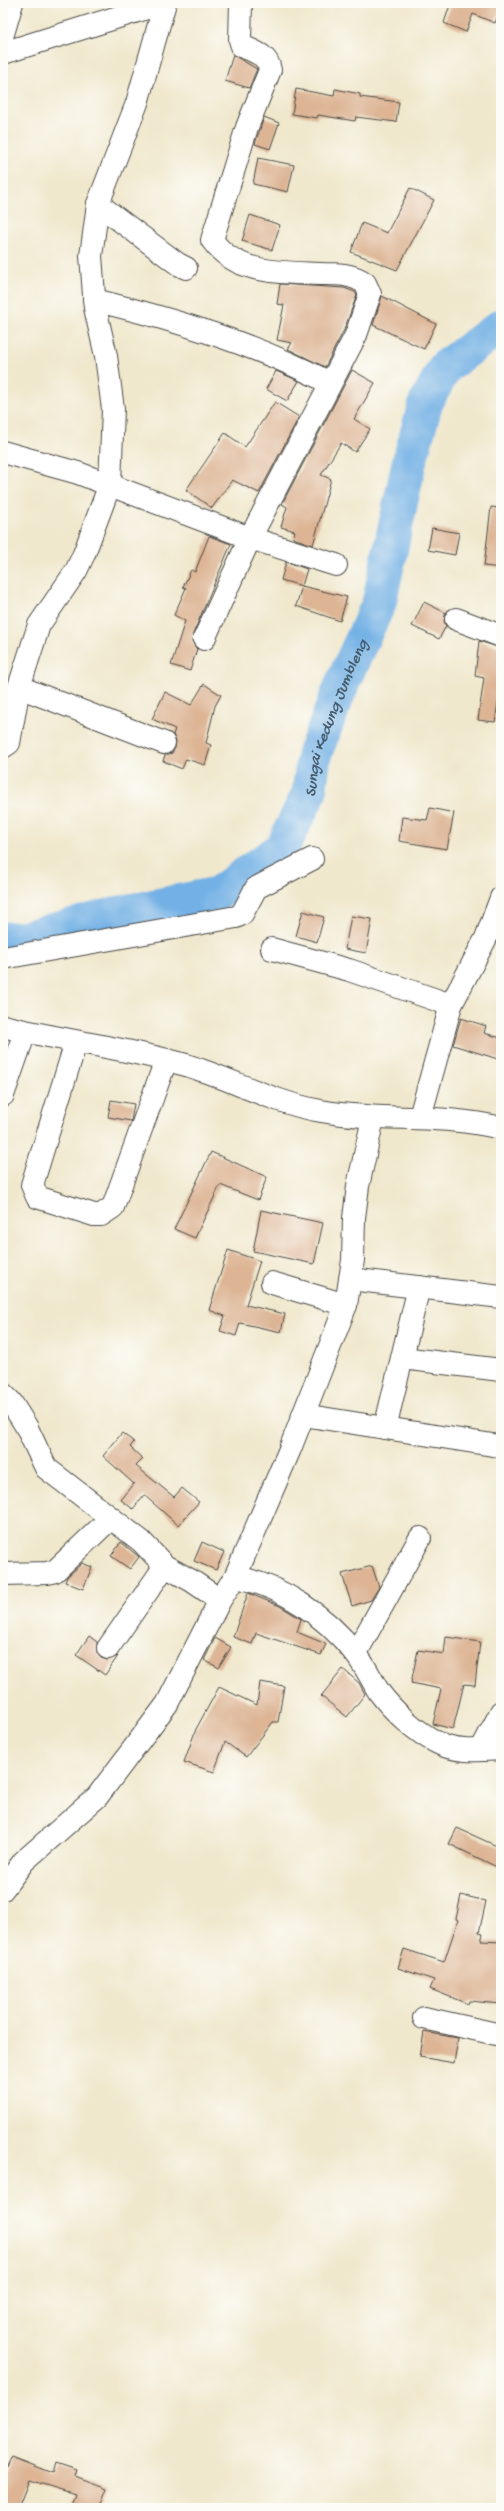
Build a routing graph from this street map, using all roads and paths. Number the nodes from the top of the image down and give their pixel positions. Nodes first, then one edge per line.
1 (12, 3) edge
2 (164, 3) edge
3 (241, 3) edge
4 (3, 34) edge
5 (3, 53) edge
6 (98, 204) junction
7 (186, 268) dead end
8 (94, 300) junction
9 (330, 383) junction
10 (3, 452) edge
11 (110, 484) junction
12 (250, 538) junction
13 (336, 565) dead end
14 (456, 619) dead end
15 (501, 636) edge
16 (204, 639) dead end
17 (19, 687) junction
18 (164, 743) dead end
19 (3, 747) edge
20 (312, 859) dead end
21 (501, 898) edge
22 (272, 949) dead end
23 (3, 958) edge
24 (452, 1005) junction
25 (3, 1026) edge
26 (26, 1032) junction
27 (76, 1042) junction
28 (166, 1060) junction
29 (3, 1095) edge
30 (371, 1117) junction
31 (420, 1117) junction
32 (501, 1128) edge
33 (350, 1279) junction
34 (272, 1283) dead end
35 (419, 1287) junction
36 (501, 1297) edge
37 (346, 1305) junction
38 (402, 1358) junction
39 (501, 1370) edge
40 (3, 1394) edge
41 (304, 1415) junction
42 (385, 1428) junction
43 (499, 1446) dead end
44 (111, 1518) junction
45 (420, 1538) dead end
46 (165, 1566) junction
47 (3, 1574) edge
48 (234, 1577) junction
49 (220, 1600) junction
50 (108, 1648) dead end
51 (356, 1653) junction
52 (501, 1712) edge
53 (491, 1750) edge
54 (3, 1889) edge
55 (424, 2018) dead end
56 (501, 2035) edge

1 - 4 street
2 - 5 street
2 - 6 street
3 - 9 street
6 - 7 street
6 - 8 street
8 - 9 street
8 - 11 street
9 - 12 street
10 - 11 street
11 - 12 street
11 - 17 street
12 - 13 street
12 - 16 street
14 - 15 street
17 - 18 street
17 - 19 street
20 - 23 street
21 - 24 street
22 - 24 street
24 - 31 street
25 - 26 street
26 - 27 street
26 - 29 street
27 - 28 street
27 - 28 street
28 - 30 street
30 - 31 street
30 - 33 street
31 - 32 street
33 - 35 street
33 - 37 street
34 - 37 street
35 - 36 street
35 - 38 street
37 - 41 street
38 - 39 street
38 - 42 street
40 - 44 street
41 - 42 street
41 - 48 street
42 - 43 street
44 - 46 street
44 - 47 street
45 - 51 street
46 - 49 street
46 - 50 street
48 - 49 street
48 - 51 street
49 - 54 street
51 - 53 street
52 - 53 street
55 - 56 street

